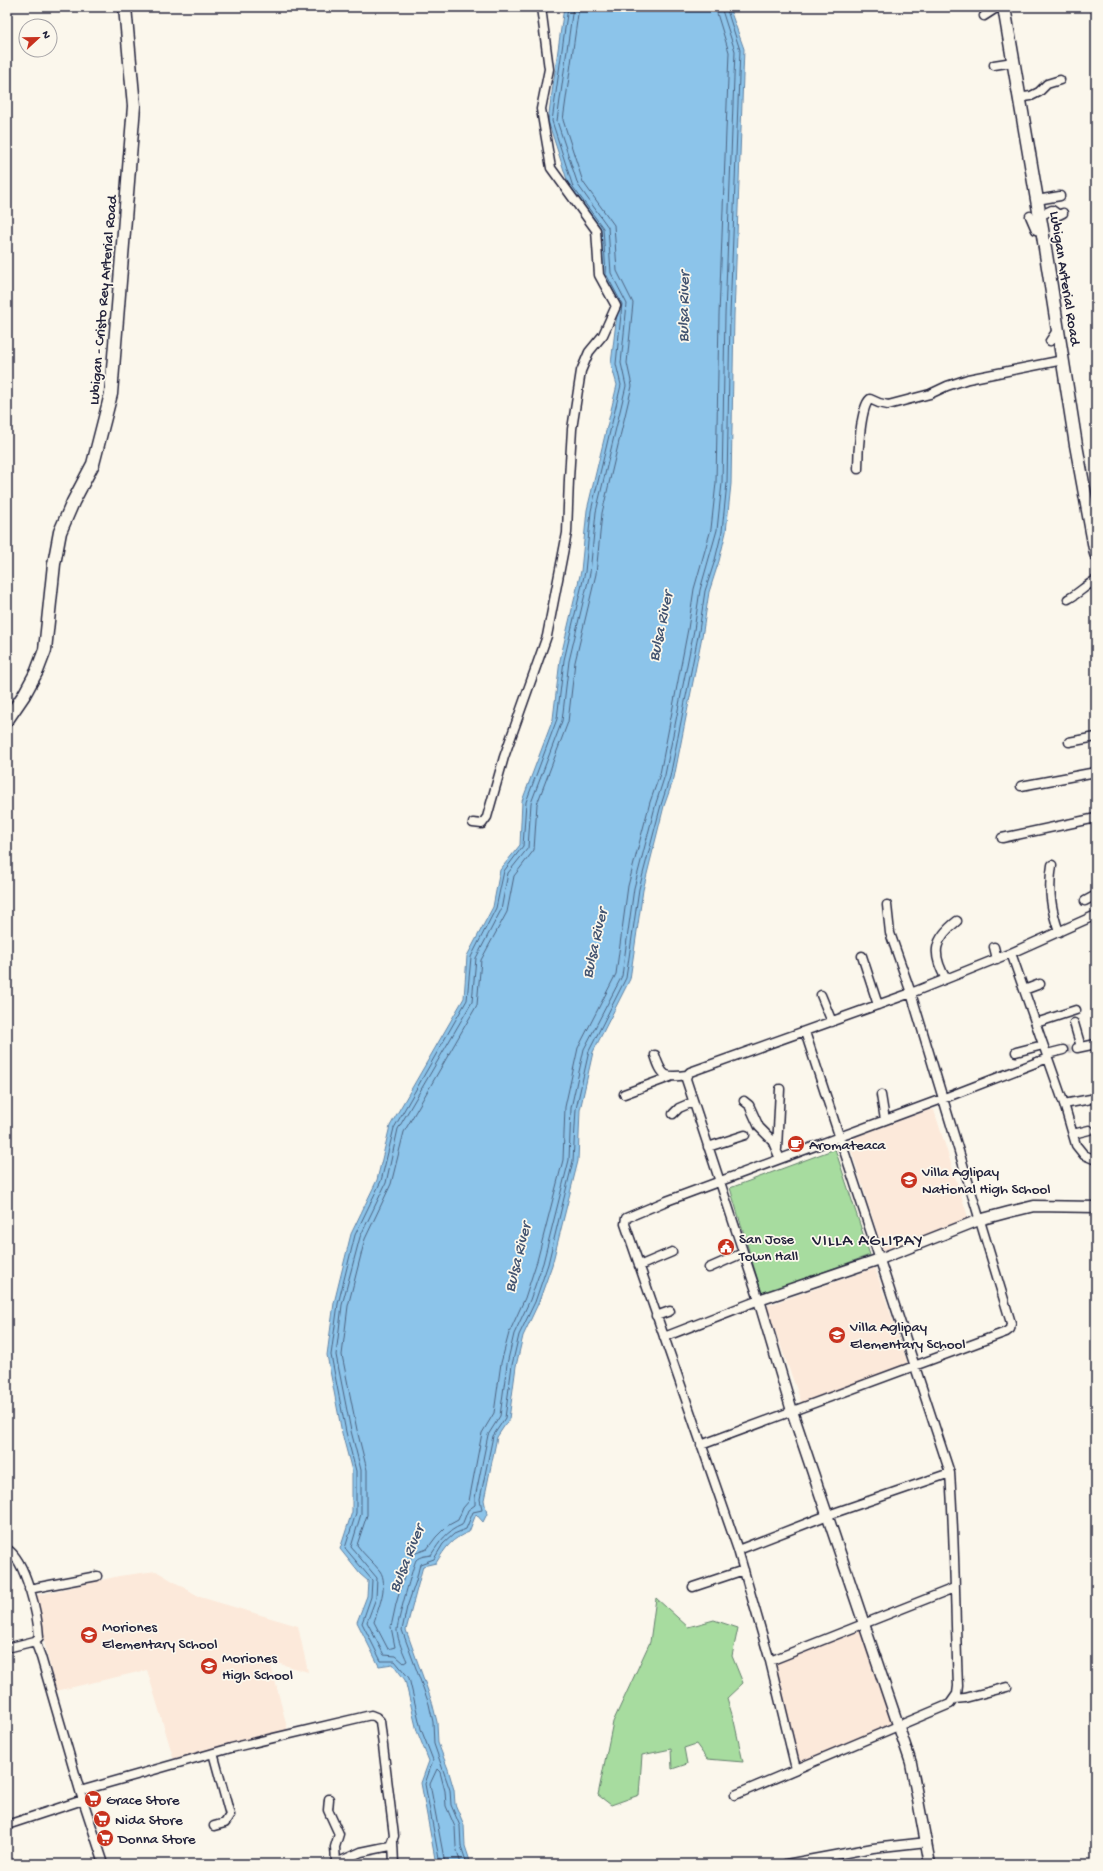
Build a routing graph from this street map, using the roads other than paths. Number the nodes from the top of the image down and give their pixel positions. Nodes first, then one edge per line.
1 (125, 7) edge
2 (541, 7) edge
3 (998, 7) edge
4 (1004, 7) edge
5 (984, 16) dead end
6 (1013, 62) junction
7 (994, 65) dead end
8 (1060, 80) dead end
9 (1018, 98) junction
10 (1060, 196) dead end
11 (1037, 200) junction
12 (1063, 213) dead end
13 (1035, 216) junction
14 (1058, 329) junction
15 (1050, 341) dead end
16 (1062, 360) junction
17 (858, 469) dead end
18 (1096, 554) edge
19 (1096, 580) edge
20 (1068, 599) dead end
21 (7, 720) edge
22 (1096, 737) edge
23 (1069, 742) dead end
24 (1096, 772) edge
25 (1021, 786) dead end
26 (1096, 818) edge
27 (473, 823) dead end
28 (1002, 838) dead end
29 (1052, 865) dead end
30 (1096, 895) edge
31 (1085, 901) dead end
32 (887, 905) dead end
33 (1096, 914) edge
34 (957, 921) dead end
35 (1059, 932) junction
36 (994, 947) dead end
37 (1011, 953) junction
38 (862, 956) dead end
39 (997, 959) junction
40 (946, 979) junction
41 (1040, 984) dead end
42 (1024, 990) junction
43 (911, 993) junction
44 (821, 995) dead end
45 (878, 1005) junction
46 (1076, 1010) dead end
47 (832, 1022) junction
48 (1036, 1023) junction
49 (1074, 1023) dead end
50 (805, 1032) junction
51 (1043, 1044) junction
52 (1096, 1044) edge
53 (1063, 1050) tunnel mouth
54 (1016, 1052) dead end
55 (655, 1055) dead end
56 (1047, 1056) junction
57 (687, 1075) junction
58 (670, 1077) junction
59 (780, 1088) dead end
60 (624, 1094) dead end
61 (881, 1095) dead end
62 (1096, 1098) edge
63 (942, 1100) junction
64 (744, 1101) dead end
65 (693, 1102) junction
66 (1064, 1104) junction
67 (673, 1114) dead end
68 (885, 1120) junction
69 (1089, 1130) dead end
70 (1073, 1134) junction
71 (745, 1135) dead end
72 (841, 1137) junction
73 (708, 1147) junction
74 (777, 1150) junction
75 (780, 1159) junction
76 (1096, 1160) edge
77 (719, 1182) junction
78 (1096, 1207) edge
79 (979, 1220) junction
80 (672, 1252) dead end
81 (743, 1253) junction
82 (880, 1259) junction
83 (639, 1266) junction
84 (709, 1268) dead end
85 (758, 1300) junction
86 (670, 1310) dead end
87 (656, 1316) junction
88 (664, 1337) junction
89 (914, 1366) junction
90 (792, 1411) junction
91 (701, 1445) junction
92 (950, 1473) junction
93 (828, 1515) junction
94 (7, 1549) edge
95 (738, 1550) junction
96 (744, 1570) junction
97 (97, 1576) dead end
98 (693, 1587) dead end
99 (954, 1588) junction
100 (29, 1589) junction
101 (864, 1623) junction
102 (35, 1641) junction
103 (7, 1648) edge
104 (770, 1661) junction
105 (1007, 1687) dead end
106 (954, 1699) junction
107 (898, 1726) junction
108 (212, 1753) junction
109 (796, 1769) junction
110 (80, 1791) junction
111 (735, 1795) dead end
112 (329, 1799) dead end
113 (83, 1800) junction
114 (7, 1825) edge
115 (214, 1826) dead end
116 (393, 1842) junction
117 (927, 1842) junction
118 (335, 1863) edge
119 (104, 1864) edge
120 (394, 1864) edge
121 (786, 1864) edge
122 (930, 1864) edge

1 - 21 main road, Lubigan - Cristo Rey Arterial Road
2 - 27 street
3 - 5 street
4 - 6 main road, Lubigan Arterial Road
6 - 7 street
6 - 9 main road, Lubigan Arterial Road
8 - 9 street
9 - 11 main road, Lubigan Arterial Road
10 - 11 street
11 - 13 main road, Lubigan Arterial Road
12 - 13 street
13 - 14 main road, Lubigan Arterial Road
14 - 15 street
14 - 16 main road, Lubigan Arterial Road
16 - 17 street
16 - 18 main road, Lubigan Arterial Road
19 - 20 street
22 - 23 street
24 - 25 street
26 - 28 street
29 - 35 street
30 - 31 street
32 - 43 street
33 - 35 street
34 - 40 street
35 - 37 street
36 - 39 street
37 - 39 street
37 - 42 street
38 - 45 street
39 - 40 street
40 - 43 street
41 - 42 street
42 - 48 street
43 - 45 street
43 - 63 street
44 - 47 street
45 - 47 street
46 - 48 street
47 - 50 street
48 - 51 street
49 - 52 street
50 - 57 street
50 - 72 street
51 - 54 street
51 - 56 street
53 - 56 street
55 - 58 street
56 - 63 street
56 - 66 street
57 - 58 street
57 - 65 street
58 - 60 street
59 - 74 street
61 - 68 street
62 - 66 street
63 - 68 street
63 - 79 street
64 - 74 street
65 - 67 street
65 - 73 street
66 - 70 street
68 - 72 street
69 - 70 street
70 - 76 street
71 - 73 street
72 - 75 street
72 - 82 street
73 - 77 street
74 - 75 street
75 - 77 street
77 - 81 street
77 - 83 street
78 - 79 street
79 - 82 street
79 - 89 street
80 - 83 street
81 - 84 street
81 - 85 street
82 - 85 street
82 - 89 street
83 - 87 street
85 - 88 street
85 - 90 street
86 - 87 street
87 - 88 street
88 - 91 street
89 - 90 street
89 - 92 street
90 - 91 street
90 - 93 street
91 - 95 street
92 - 93 street
92 - 99 street
93 - 95 street
93 - 101 street
94 - 100 street
95 - 96 street
96 - 98 street
96 - 104 street
97 - 100 street
99 - 101 street
99 - 106 street
100 - 102 street
101 - 104 street
101 - 107 street
102 - 103 street
102 - 110 street
104 - 109 street
105 - 106 street
106 - 107 street
107 - 109 street
107 - 117 street
108 - 110 street
108 - 115 street
108 - 116 street
109 - 111 street
110 - 113 street
112 - 118 street
113 - 114 street
113 - 119 street
116 - 118 street
116 - 120 street
117 - 121 street
117 - 122 street

